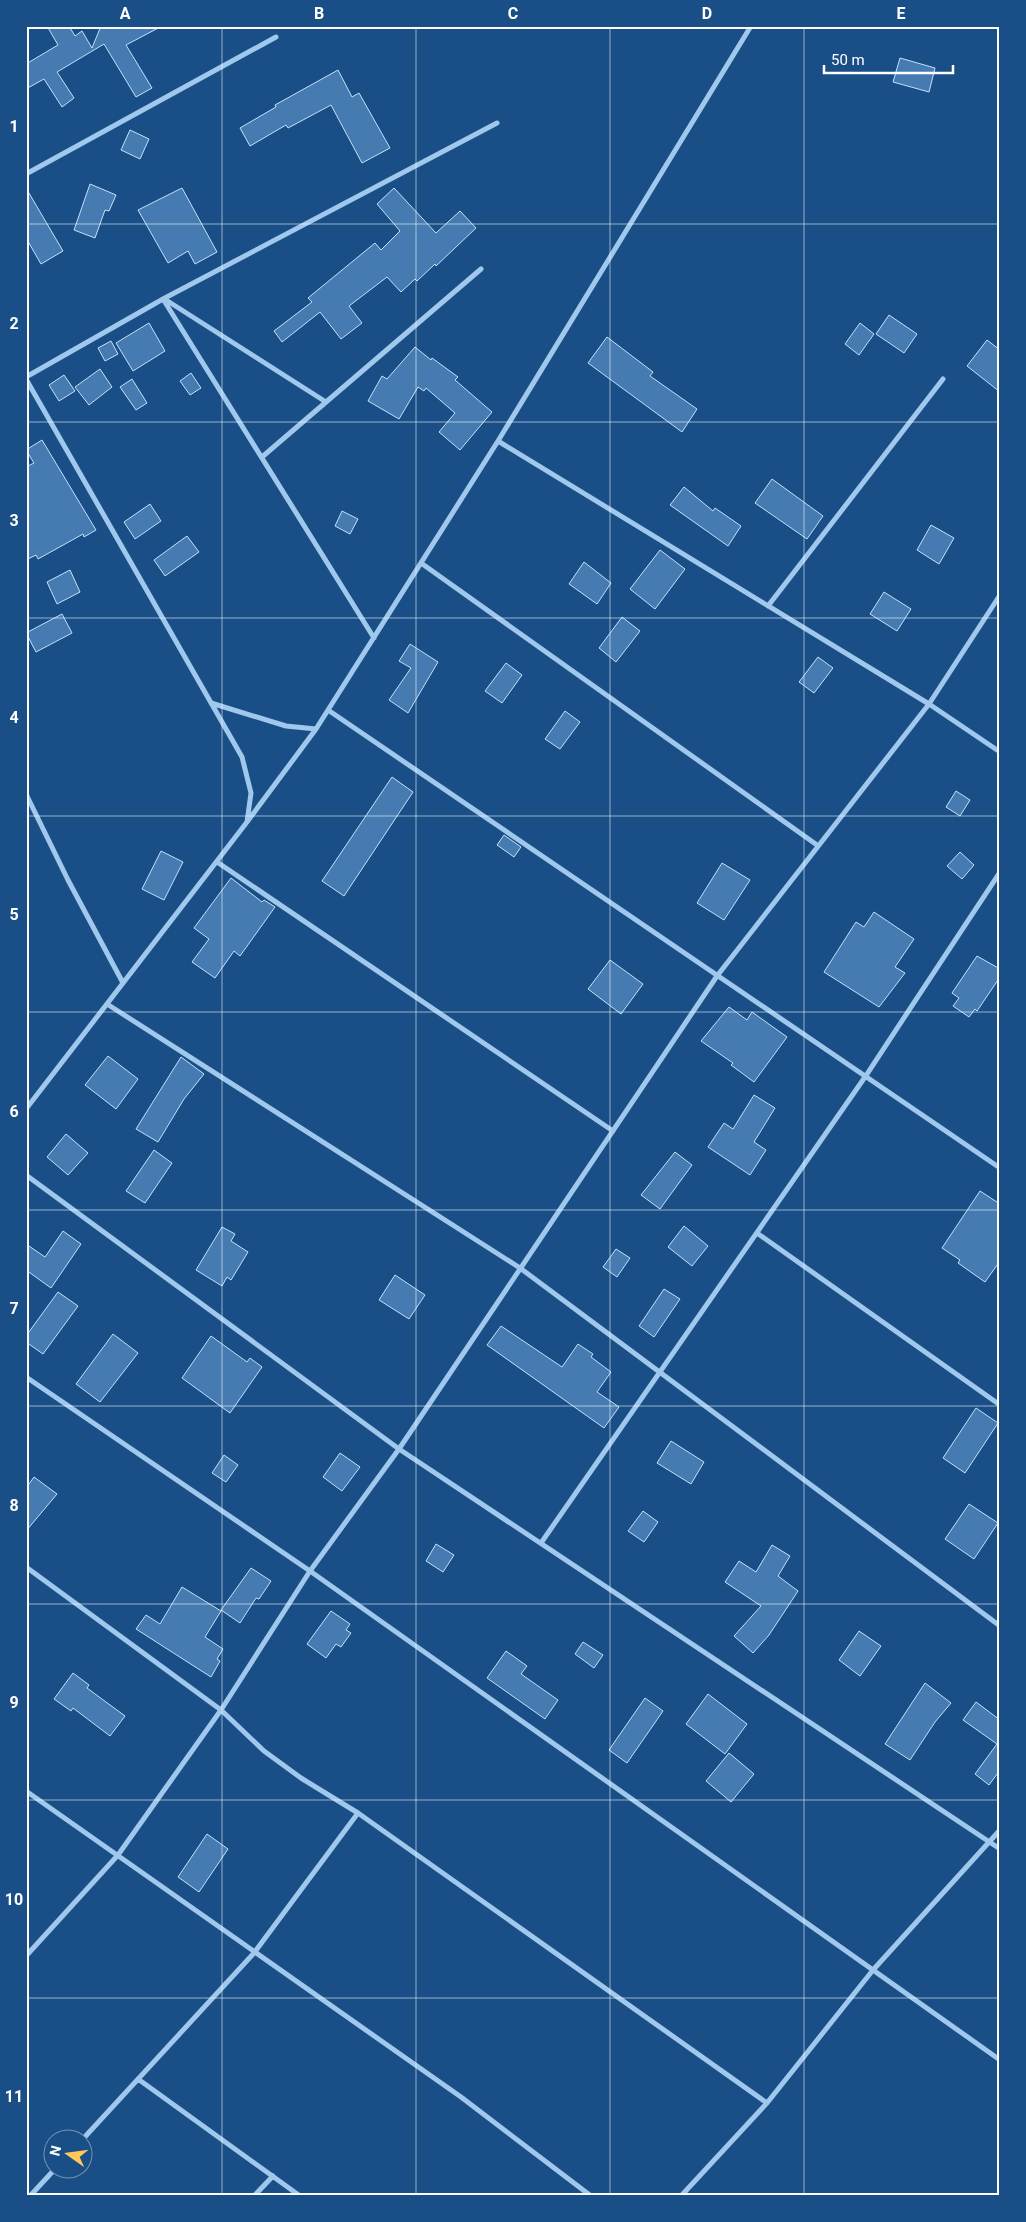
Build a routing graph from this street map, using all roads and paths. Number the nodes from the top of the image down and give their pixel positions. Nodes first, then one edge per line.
1 (750, 26) edge
2 (276, 38) dead end
3 (497, 123) dead end
4 (26, 174) edge
5 (481, 269) dead end
6 (163, 298) junction
7 (26, 378) edge
8 (943, 379) dead end
9 (326, 402) junction
10 (498, 441) junction
11 (262, 457) junction
12 (421, 563) junction
13 (1000, 595) edge
14 (768, 606) junction
15 (374, 638) junction
16 (211, 703) junction
17 (929, 704) junction
18 (328, 710) junction
19 (316, 729) junction
20 (1000, 752) edge
21 (26, 794) edge
22 (248, 822) junction
23 (817, 845) junction
24 (217, 862) junction
25 (1000, 872) edge
26 (717, 976) junction
27 (123, 983) junction
28 (107, 1004) junction
29 (865, 1077) junction
30 (26, 1109) edge
31 (613, 1131) junction
32 (1000, 1168) edge
33 (26, 1175) edge
34 (758, 1233) junction
35 (520, 1268) junction
36 (660, 1371) junction
37 (26, 1377) edge
38 (1000, 1405) edge
39 (399, 1449) junction
40 (541, 1543) junction
41 (26, 1567) edge
42 (310, 1571) junction
43 (1000, 1626) edge
44 (221, 1710) junction
45 (26, 1791) edge
46 (358, 1813) junction
47 (1000, 1830) edge
48 (990, 1842) junction
49 (1000, 1849) edge
50 (118, 1855) junction
51 (254, 1953) junction
52 (26, 1956) edge
53 (873, 1970) junction
54 (1000, 2060) edge
55 (138, 2078) junction
56 (767, 2103) junction
57 (91, 2130) edge
58 (273, 2176) junction
59 (45, 2180) edge
60 (30, 2196) edge
61 (254, 2196) edge
62 (300, 2196) edge
63 (591, 2196) edge
64 (681, 2196) edge

1 - 10 street
2 - 4 street
3 - 6 street
5 - 9 street
6 - 7 street
6 - 9 street
6 - 11 street
7 - 16 street
8 - 14 street
9 - 11 street
10 - 12 street
10 - 14 street
11 - 15 street
12 - 15 street
12 - 23 street
13 - 17 street
14 - 17 street
15 - 18 street
16 - 19 street
16 - 22 street
17 - 20 street
17 - 23 street
18 - 19 street
18 - 26 street
19 - 22 street
21 - 27 street
22 - 24 street
23 - 26 street
24 - 27 street
24 - 31 street
25 - 29 street
26 - 29 street
26 - 31 street
27 - 28 street
28 - 30 street
28 - 35 street
29 - 32 street
29 - 34 street
31 - 35 street
33 - 39 street
34 - 36 street
34 - 38 street
35 - 36 street
35 - 39 street
36 - 40 street
36 - 43 street
37 - 42 street
39 - 40 street
39 - 42 street
40 - 48 street
41 - 44 street
42 - 44 street
42 - 53 street
44 - 46 street
44 - 50 street
45 - 50 street
46 - 51 street
46 - 56 street
47 - 48 street
48 - 49 street
48 - 53 street
50 - 51 street
50 - 52 street
51 - 55 street
51 - 63 street
53 - 54 street
53 - 56 street
55 - 57 street
55 - 58 street
56 - 64 street
58 - 61 street
58 - 62 street
59 - 60 street

